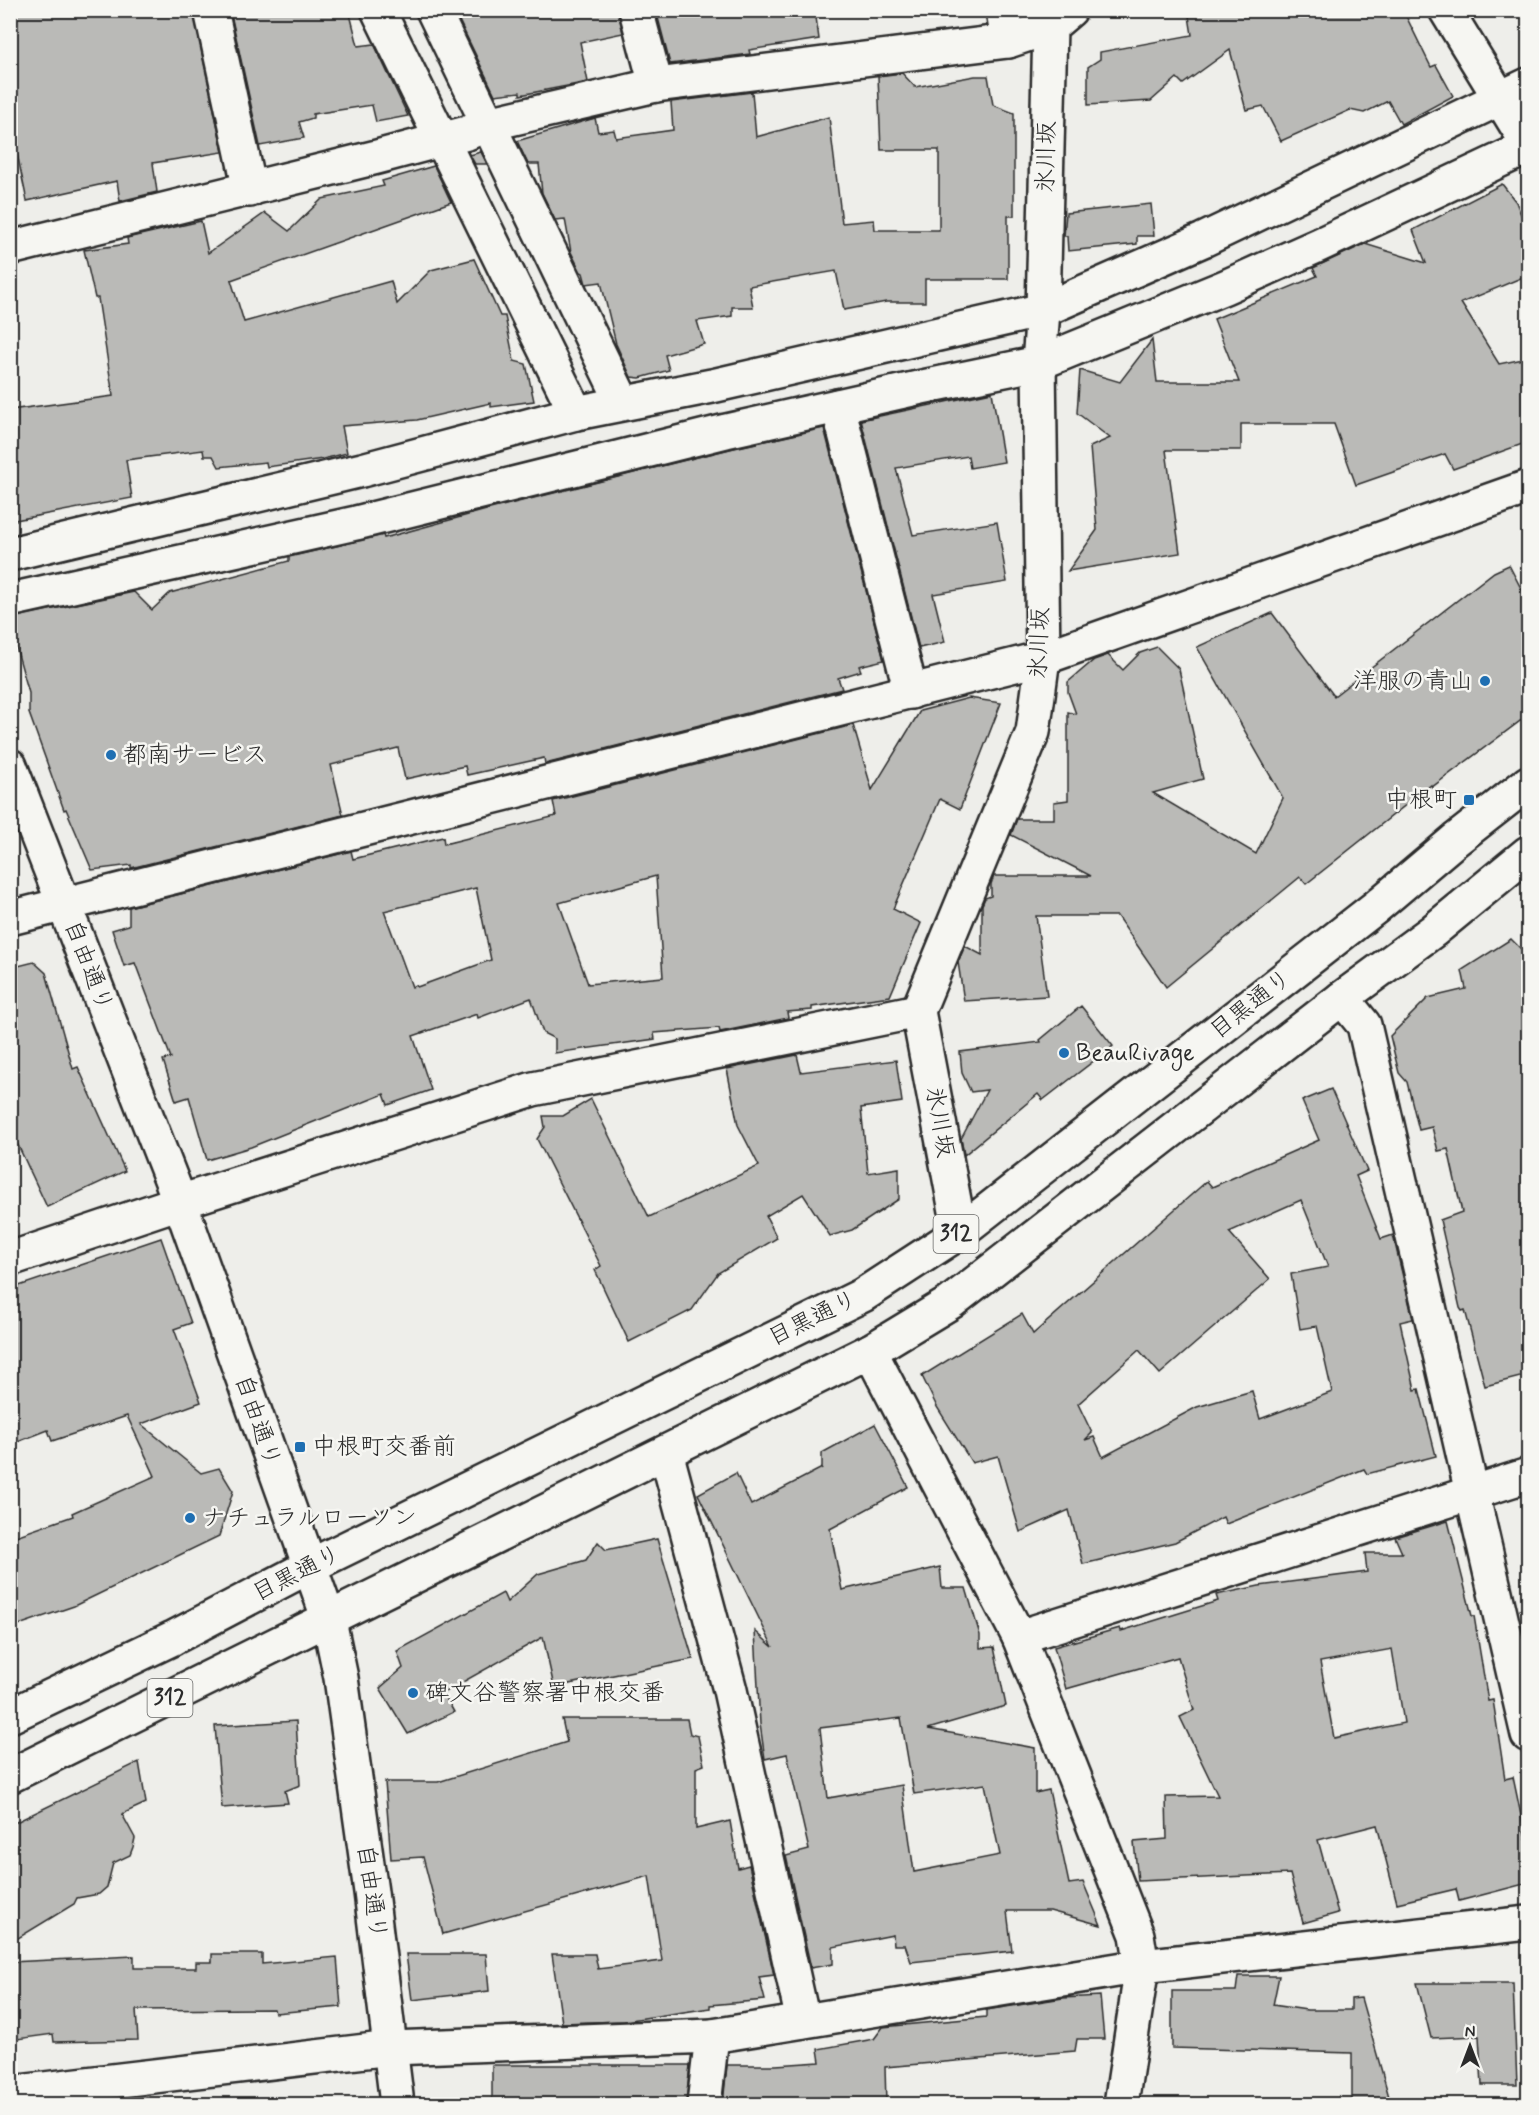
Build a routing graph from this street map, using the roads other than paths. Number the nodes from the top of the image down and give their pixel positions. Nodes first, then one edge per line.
1 (211, 10) edge
2 (378, 10) edge
3 (433, 10) edge
4 (636, 10) edge
5 (1446, 10) edge
6 (1060, 19) edge
7 (1006, 26) edge
8 (656, 85) junction
9 (1515, 92) edge
10 (488, 124) junction
11 (442, 140) junction
12 (1528, 146) edge
13 (250, 190) junction
14 (10, 248) edge
15 (1043, 310) junction
16 (1039, 363) junction
17 (623, 403) junction
18 (838, 406) junction
19 (576, 412) junction
20 (1528, 487) edge
21 (10, 554) edge
22 (10, 600) edge
23 (1042, 658) junction
24 (911, 692) junction
25 (10, 766) edge
26 (1528, 783) edge
27 (1528, 853) edge
28 (64, 904) junction
29 (10, 918) edge
30 (1342, 998) junction
31 (918, 1011) junction
32 (180, 1202) junction
33 (960, 1232) junction
34 (10, 1259) edge
35 (870, 1351) junction
36 (666, 1452) junction
37 (1528, 1475) edge
38 (1473, 1493) junction
39 (308, 1567) junction
40 (329, 1620) junction
41 (1019, 1637) junction
42 (10, 1716) edge
43 (1528, 1736) edge
44 (10, 1776) edge
45 (1528, 1923) edge
46 (1142, 1966) junction
47 (803, 2021) junction
48 (712, 2036) junction
49 (391, 2048) junction
50 (10, 2093) edge
51 (397, 2104) edge
52 (704, 2104) edge
53 (1121, 2104) edge

1 - 13 street
2 - 11 street
3 - 10 street
4 - 8 street
5 - 9 street
6 - 7 street
6 - 15 street, 氷川坂
7 - 8 street
8 - 10 street
9 - 12 street
9 - 15 street
10 - 11 street
10 - 17 street
11 - 13 street
11 - 19 street
12 - 16 street
13 - 14 street
15 - 16 street, 氷川坂
15 - 17 street
16 - 18 street
16 - 23 street, 氷川坂
17 - 19 street
18 - 22 street
18 - 24 street
19 - 21 street
20 - 23 street
23 - 24 street
23 - 31 street, 氷川坂
24 - 28 street
25 - 28 street, 自由通り
26 - 33 street, 目黒通り / 312
27 - 30 street, 目黒通り / 312
28 - 29 street
28 - 32 street, 自由通り
30 - 35 street, 目黒通り / 312
30 - 38 street
31 - 32 street
31 - 33 street, 氷川坂
32 - 34 street
32 - 39 street, 自由通り
33 - 39 street, 目黒通り / 312
35 - 36 street, 目黒通り / 312
35 - 41 street
36 - 40 street, 目黒通り / 312
36 - 47 street
37 - 38 street
38 - 41 street
38 - 43 street
39 - 40 street, 自由通り
39 - 42 street, 目黒通り / 312
40 - 44 street, 目黒通り / 312
40 - 49 street, 自由通り
41 - 46 street
45 - 46 street
46 - 47 street
46 - 53 street
47 - 48 street
48 - 49 street
48 - 52 street
49 - 50 street
49 - 51 street, 自由通り

